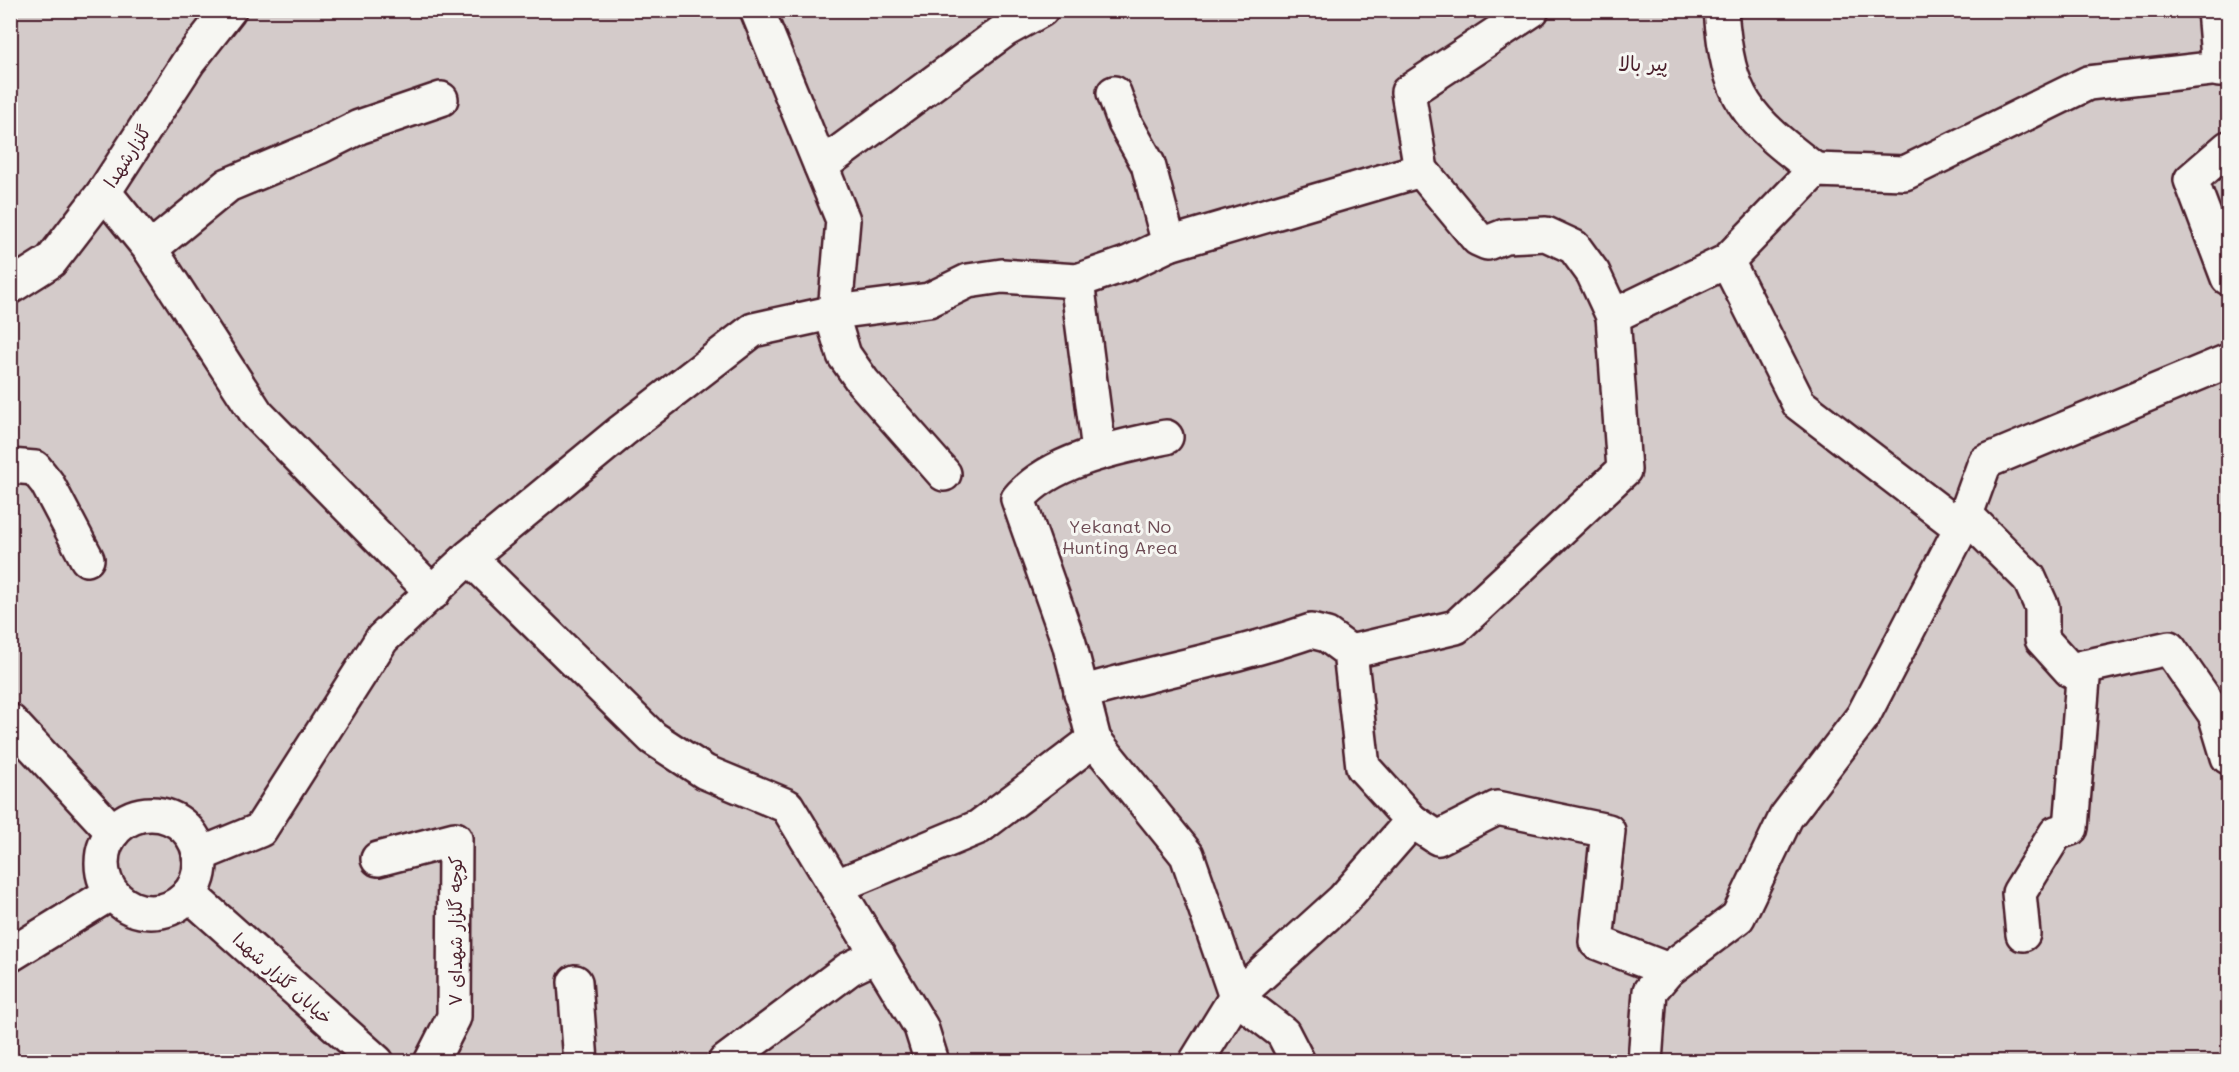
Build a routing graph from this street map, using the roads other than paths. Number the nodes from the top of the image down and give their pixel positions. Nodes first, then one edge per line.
1 (229, 10) edge
2 (757, 10) edge
3 (1041, 10) edge
4 (1532, 10) edge
5 (1721, 10) edge
6 (2214, 10) edge
7 (1000, 20) edge
8 (2224, 68) edge
9 (1114, 93) dead end
10 (441, 99) dead end
11 (2229, 148) edge
12 (821, 166) junction
13 (1421, 170) junction
14 (1815, 170) junction
15 (104, 192) junction
16 (1169, 244) junction
17 (150, 249) junction
18 (1727, 261) junction
19 (2229, 278) edge
20 (1077, 281) junction
21 (10, 287) edge
22 (835, 312) junction
23 (1613, 316) junction
24 (2229, 361) edge
25 (1167, 437) dead end
26 (1099, 451) junction
27 (10, 466) edge
28 (944, 474) dead end
29 (1963, 521) junction
30 (469, 557) junction
31 (87, 559) dead end
32 (433, 593) junction
33 (1350, 652) junction
34 (2084, 667) junction
35 (1081, 693) junction
36 (10, 721) edge
37 (1094, 740) junction
38 (2229, 757) edge
39 (1412, 821) junction
40 (113, 832) junction
41 (199, 855) junction
42 (378, 860) dead end
43 (837, 886) junction
44 (111, 893) junction
45 (189, 894) junction
46 (2023, 934) dead end
47 (10, 955) edge
48 (878, 955) junction
49 (1668, 970) junction
50 (575, 982) dead end
51 (1236, 997) junction
52 (377, 1062) edge
53 (431, 1062) edge
54 (581, 1062) edge
55 (725, 1062) edge
56 (932, 1062) edge
57 (1196, 1062) edge
58 (1298, 1062) edge
59 (1645, 1062) edge

1 - 15 street, گلزارشهدا
2 - 12 street
3 - 7 street
4 - 13 street
5 - 14 street
6 - 8 street
7 - 12 street
8 - 14 street
9 - 16 street
10 - 17 street
11 - 19 street
12 - 22 street
13 - 16 street
13 - 23 street
14 - 18 street
15 - 17 street
15 - 21 street, گلزارشهدا
16 - 20 street
17 - 32 street
18 - 23 street
18 - 29 street
20 - 22 street
20 - 26 street
22 - 28 street
22 - 30 street
23 - 33 street
24 - 29 street
25 - 26 street
26 - 35 street
27 - 31 street
29 - 34 street
29 - 49 street
30 - 32 street
30 - 43 street
32 - 41 street
33 - 35 street
33 - 39 street
34 - 38 street
34 - 46 street
35 - 37 street
36 - 40 street
37 - 43 street
37 - 51 street
39 - 49 street
39 - 51 street
40 - 41 street
40 - 44 street
41 - 45 street
42 - 53 street, کوچه گلزار شهدای ۷
43 - 48 street
44 - 45 street
44 - 47 street
45 - 52 street, خیابان گلزار شهدا
48 - 55 street
48 - 56 street
49 - 59 street
50 - 54 street
51 - 57 street
51 - 58 street

